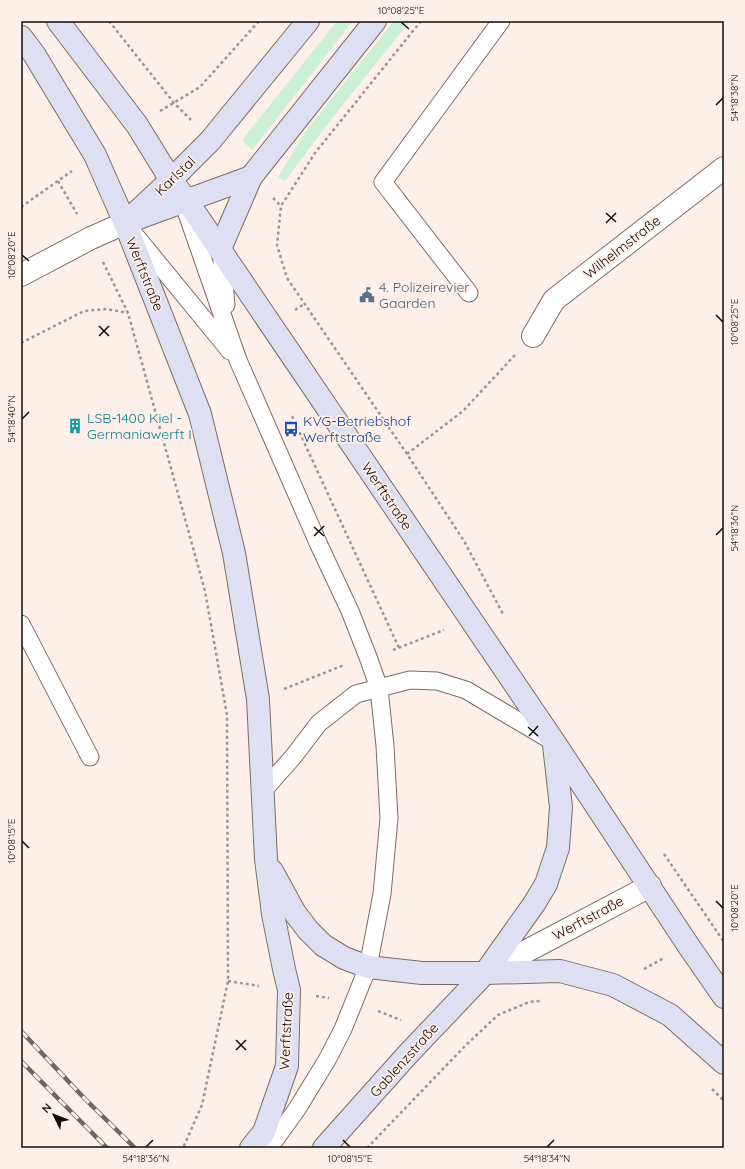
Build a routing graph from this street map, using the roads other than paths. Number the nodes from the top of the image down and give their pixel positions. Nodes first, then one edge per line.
1 (58, 21) edge
2 (308, 21) edge
3 (375, 21) edge
4 (501, 21) edge
5 (21, 37) edge
6 (724, 168) edge
7 (252, 177) junction
8 (171, 180) junction
9 (185, 201) junction
10 (125, 223) junction
11 (220, 249) junction
12 (21, 275) edge
13 (469, 293) dead end
14 (533, 336) road end
15 (238, 360) junction
16 (21, 624) edge
17 (378, 688) junction
18 (554, 742) junction
19 (90, 757) dead end
20 (262, 792) junction
21 (266, 859) junction
22 (650, 886) junction
23 (368, 967) junction
24 (484, 973) junction
25 (724, 997) edge
26 (724, 1063) edge
27 (251, 1148) edge
28 (269, 1148) edge
29 (324, 1148) edge

1 - 8 main road, Werftstraße
2 - 8 main road, Karlstal
3 - 7 main road
4 - 13 lane
5 - 10 main road, Werftstraße
6 - 14 street, Wilhelmstraße
7 - 9 main road, Karlstal
7 - 11 main road
8 - 9 main road, Werftstraße
8 - 10 main road, Karlstal
9 - 10 main road, Karlstal
9 - 11 main road, Werftstraße
9 - 15 lane, Werftstraße
10 - 12 street
10 - 15 lane, Werftstraße
10 - 20 main road, Werftstraße
11 - 15 lane, Werftstraße
11 - 18 main road, Werftstraße
15 - 17 lane, Werftstraße
16 - 19 lane
17 - 18 lane
17 - 20 lane
17 - 23 lane, Werftstraße
18 - 22 main road, Werftstraße
18 - 24 main road, Werftstraße
20 - 21 main road, Werftstraße
21 - 23 main road, Werftstraße
21 - 27 main road, Werftstraße
22 - 24 street, Werftstraße
22 - 25 main road, Werftstraße
23 - 24 main road, Werftstraße
23 - 28 lane, Werftstraße
24 - 26 main road, Werftstraße
24 - 29 main road, Gablenzstraße

